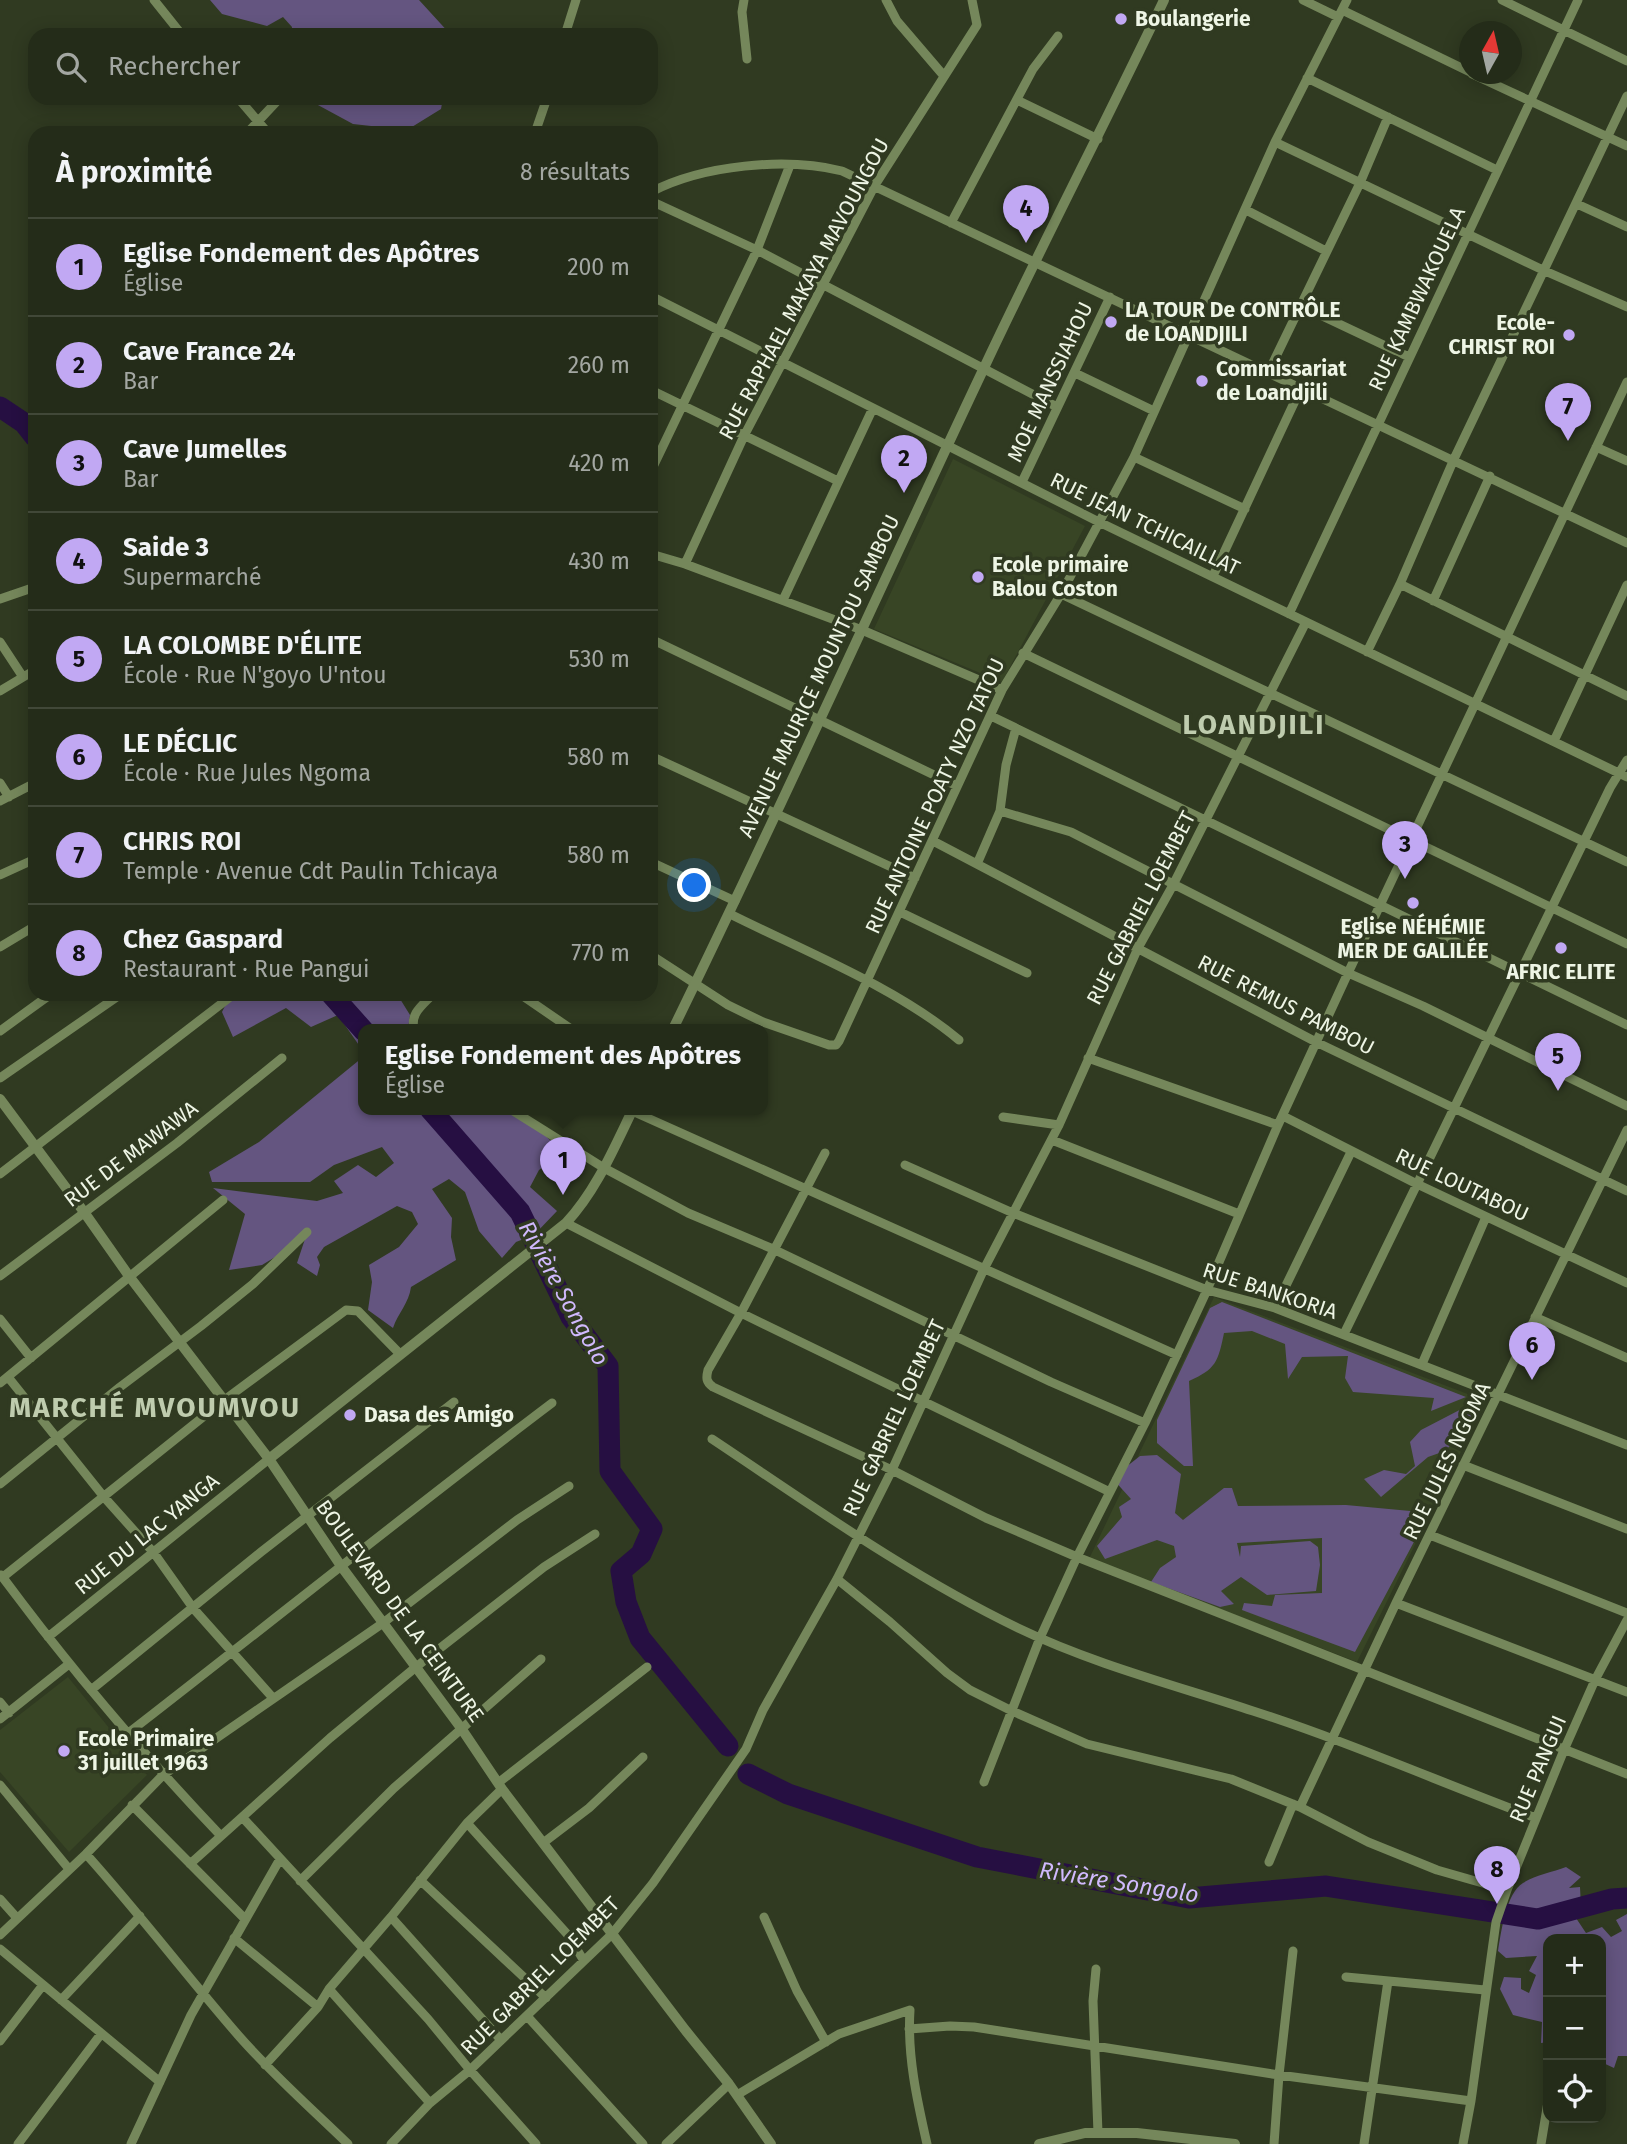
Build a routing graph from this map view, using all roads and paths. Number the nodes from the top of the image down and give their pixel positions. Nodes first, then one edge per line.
1 (154, 0) edge
2 (576, 0) edge
3 (744, 0) edge
4 (886, 0) edge
5 (972, 0) edge
6 (1164, 0) edge
7 (1303, 0) edge
8 (1347, 0) edge
9 (1502, 0) edge
10 (1578, 0) edge
11 (1340, 14) junction
12 (176, 28) edge
13 (567, 28) edge
14 (1564, 29) junction
15 (1058, 36) dead end
16 (747, 59) dead end
17 (1627, 61) edge
18 (1459, 68) edge
19 (944, 76) junction
20 (1307, 78) junction
21 (1493, 84) edge
22 (1627, 96) edge
23 (1017, 100) junction
24 (1530, 102) junction
25 (244, 105) edge
26 (274, 105) edge
27 (545, 105) edge
28 (1388, 117) junction
29 (259, 121) junction
30 (254, 126) edge
31 (263, 126) edge
32 (537, 126) edge
33 (1607, 136) junction
34 (1098, 138) junction
35 (1275, 142) junction
36 (1627, 146) edge
37 (790, 165) junction
38 (1497, 170) junction
39 (1360, 183) junction
40 (875, 184) junction
41 (658, 188) edge
42 (658, 204) edge
43 (1577, 204) junction
44 (1246, 210) junction
45 (951, 223) junction
46 (1627, 227) edge
47 (1467, 234) junction
48 (757, 250) junction
49 (1326, 251) junction
50 (1035, 263) junction
51 (1545, 271) junction
52 (823, 286) junction
53 (1110, 297) junction
54 (658, 300) edge
55 (1299, 305) junction
56 (1627, 307) edge
57 (717, 331) junction
58 (1190, 336) junction
59 (1409, 357) junction
60 (781, 362) junction
61 (983, 370) junction
62 (1075, 373) junction
63 (1268, 373) junction
64 (1626, 384) edge
65 (1301, 388) junction
66 (658, 394) edge
67 (682, 406) junction
68 (1057, 407) junction
69 (873, 408) junction
70 (1154, 411) junction
71 (1377, 425) junction
72 (744, 436) junction
73 (948, 446) junction
74 (1596, 447) junction
75 (658, 456) edge
76 (1134, 457) junction
77 (1454, 459) junction
78 (1627, 461) edge
79 (1490, 476) junction
80 (838, 481) junction
81 (1022, 482) junction
82 (1245, 509) junction
83 (1566, 512) junction
84 (1099, 522) junction
85 (1627, 543) edge
86 (658, 556) edge
87 (685, 564) junction
88 (1213, 576) junction
89 (1400, 584) junction
90 (1627, 585) edge
91 (28, 589) edge
92 (1061, 594) junction
93 (0, 599) edge
94 (783, 600) junction
95 (1433, 601) junction
96 (1289, 614) junction
97 (1306, 622) junction
98 (862, 630) junction
99 (1507, 637) junction
100 (0, 642) edge
101 (658, 642) edge
102 (1367, 652) junction
103 (1023, 653) junction
104 (28, 674) edge
105 (1585, 674) junction
106 (23, 677) junction
107 (1002, 690) junction
108 (0, 691) edge
109 (1270, 693) junction
110 (1627, 695) edge
111 (1475, 705) junction
112 (991, 716) junction
113 (819, 720) junction
114 (1016, 728) junction
115 (1553, 741) junction
116 (1236, 757) junction
117 (658, 759) edge
118 (1627, 760) edge
119 (1443, 774) junction
120 (1623, 775) edge
121 (0, 783) edge
122 (957, 786) junction
123 (28, 787) edge
124 (4, 799) edge
125 (1000, 811) junction
126 (775, 812) junction
127 (1205, 820) junction
128 (933, 841) junction
129 (1583, 841) junction
130 (1411, 842) junction
131 (28, 862) edge
132 (1627, 862) edge
133 (977, 864) junction
134 (658, 865) edge
135 (0, 875) edge
136 (915, 878) junction
137 (1173, 885) junction
138 (735, 901) junction
139 (1381, 906) junction
140 (1550, 908) junction
141 (900, 912) junction
142 (730, 914) junction
143 (28, 930) edge
144 (1627, 944) edge
145 (0, 947) edge
146 (1138, 948) junction
147 (658, 960) edge
148 (1518, 972) junction
149 (1349, 973) junction
150 (1027, 974) dead end
151 (867, 982) junction
152 (695, 983) junction
153 (41, 1001) edge
154 (111, 1001) edge
155 (225, 1001) edge
156 (426, 1001) edge
157 (530, 1001) edge
158 (413, 1024) edge
159 (564, 1024) edge
160 (675, 1024) edge
161 (1627, 1025) edge
162 (0, 1031) edge
163 (1486, 1038) junction
164 (959, 1040) dead end
165 (1318, 1043) junction
166 (282, 1058) dead end
167 (1088, 1058) junction
168 (0, 1079) edge
169 (0, 1100) edge
170 (1627, 1106) edge
171 (1454, 1109) junction
172 (520, 1115) edge
173 (630, 1115) edge
174 (644, 1115) edge
175 (1003, 1117) dead end
176 (1281, 1120) junction
177 (1059, 1125) junction
178 (1627, 1130) edge
179 (1052, 1140) junction
180 (36, 1147) junction
181 (1351, 1152) junction
182 (825, 1153) dead end
183 (905, 1165) dead end
184 (604, 1168) junction
185 (0, 1174) edge
186 (1603, 1180) junction
187 (1417, 1184) junction
188 (805, 1190) junction
189 (1627, 1191) edge
190 (223, 1200) dead end
191 (85, 1212) junction
192 (1013, 1213) junction
193 (1239, 1214) junction
194 (1486, 1217) junction
195 (566, 1223) junction
196 (307, 1231) dead end
197 (774, 1249) junction
198 (1565, 1253) junction
199 (984, 1269) junction
200 (0, 1276) edge
201 (129, 1276) junction
202 (1627, 1283) edge
203 (1207, 1290) junction
204 (1275, 1308) junction
205 (741, 1314) junction
206 (1535, 1317) junction
207 (0, 1319) edge
208 (1344, 1334) junction
209 (953, 1335) junction
210 (178, 1341) junction
211 (399, 1353) junction
212 (1177, 1355) junction
213 (32, 1358) junction
214 (1627, 1359) edge
215 (1422, 1364) junction
216 (4, 1380) edge
217 (1498, 1395) junction
218 (922, 1400) junction
219 (223, 1401) junction
220 (454, 1402) dead end
221 (552, 1403) dead end
222 (1145, 1423) junction
223 (58, 1439) junction
224 (712, 1439) dead end
225 (1627, 1445) edge
226 (269, 1459) junction
227 (1463, 1465) junction
228 (892, 1470) junction
229 (0, 1484) edge
230 (569, 1486) dead end
231 (1110, 1492) junction
232 (104, 1497) junction
233 (307, 1517) junction
234 (1627, 1529) edge
235 (595, 1534) dead end
236 (1430, 1535) junction
237 (858, 1536) junction
238 (154, 1553) junction
239 (1077, 1557) junction
240 (341, 1566) junction
241 (1, 1575) edge
242 (837, 1579) junction
243 (1395, 1603) junction
244 (192, 1608) junction
245 (1627, 1613) edge
246 (1627, 1620) edge
247 (383, 1623) junction
248 (48, 1637) junction
249 (1040, 1638) junction
250 (233, 1653) junction
251 (541, 1659) dead end
252 (69, 1664) junction
253 (416, 1667) junction
254 (646, 1667) dead end
255 (1363, 1671) junction
256 (1595, 1680) junction
257 (91, 1690) junction
258 (1627, 1692) edge
259 (273, 1698) junction
260 (0, 1702) edge
261 (1012, 1711) junction
262 (9, 1713) junction
263 (0, 1720) edge
264 (461, 1728) junction
265 (127, 1734) junction
266 (1333, 1739) junction
267 (1564, 1750) junction
268 (643, 1757) dead end
269 (1627, 1774) edge
270 (163, 1775) junction
271 (984, 1782) dead end
272 (0, 1785) edge
273 (500, 1786) junction
274 (132, 1805) junction
275 (1296, 1806) junction
276 (243, 1818) junction
277 (1536, 1818) junction
278 (467, 1823) junction
279 (221, 1836) junction
280 (543, 1843) junction
281 (86, 1854) junction
282 (280, 1859) junction
283 (1269, 1862) dead end
284 (190, 1864) junction
285 (69, 1869) junction
286 (300, 1881) junction
287 (421, 1881) junction
288 (1507, 1890) junction
289 (0, 1899) edge
290 (140, 1916) junction
291 (391, 1917) junction
292 (764, 1917) dead end
293 (17, 1918) junction
294 (245, 1919) junction
295 (612, 1934) junction
296 (0, 1935) edge
297 (234, 1938) junction
298 (0, 1949) edge
299 (362, 1949) junction
300 (1293, 1951) dead end
301 (584, 1961) junction
302 (1096, 1969) dead end
303 (1346, 1977) dead end
304 (1388, 1981) junction
305 (43, 1985) junction
306 (329, 1989) junction
307 (1485, 1990) junction
308 (203, 1992) junction
309 (546, 1998) junction
310 (61, 2000) junction
311 (318, 2007) junction
312 (527, 2016) junction
313 (909, 2029) junction
314 (101, 2034) junction
315 (501, 2040) junction
316 (0, 2041) edge
317 (826, 2042) junction
318 (1096, 2047) junction
319 (265, 2065) junction
320 (470, 2070) junction
321 (1279, 2075) junction
322 (160, 2082) junction
323 (729, 2084) junction
324 (1372, 2087) junction
325 (737, 2095) junction
326 (1471, 2101) junction
327 (430, 2103) junction
328 (1544, 2123) edge
329 (677, 2132) junction
330 (1098, 2133) junction
331 (1186, 2141) edge
332 (18, 2144) edge
333 (131, 2144) edge
334 (348, 2144) edge
335 (391, 2144) edge
336 (536, 2144) edge
337 (643, 2144) edge
338 (666, 2144) edge
339 (684, 2144) edge
340 (771, 2144) edge
341 (927, 2144) edge
342 (1039, 2144) edge
343 (1235, 2144) edge
344 (1274, 2144) edge
345 (1364, 2144) edge
346 (1463, 2144) edge
347 (1541, 2144) edge

1 - 12 street
2 - 13 street
3 - 16 street
4 - 19 street
5 - 19 street, RUE RAPHAEL MAKAYA MAVOUNGOU
6 - 34 street, AVENUE MAURICE MOUNTOU SAMBOU
7 - 11 street
8 - 11 street, RUE ANTOINE POATY NZO TATOU
9 - 14 street
10 - 14 street, RUE KAMBWAKOUELA
11 - 18 street
11 - 20 street, RUE ANTOINE POATY NZO TATOU
14 - 17 street
14 - 24 street, RUE KAMBWAKOUELA
15 - 23 street
19 - 40 street, RUE RAPHAEL MAKAYA MAVOUNGOU
20 - 28 street
20 - 35 street, RUE ANTOINE POATY NZO TATOU
21 - 24 street
22 - 33 street
23 - 34 street
23 - 45 street
24 - 33 street
24 - 38 street, RUE KAMBWAKOUELA
25 - 29 street
26 - 29 street
27 - 32 street
28 - 38 street
28 - 39 street
29 - 30 street
29 - 31 street
33 - 36 street
33 - 43 street
34 - 50 street, AVENUE MAURICE MOUNTOU SAMBOU
35 - 39 street
35 - 44 street, RUE ANTOINE POATY NZO TATOU
37 - 40 street
37 - 41 street
37 - 48 street
38 - 47 street, RUE KAMBWAKOUELA
39 - 47 street
39 - 49 street
40 - 45 street
40 - 52 street, RUE RAPHAEL MAKAYA MAVOUNGOU
42 - 48 street
43 - 46 street
43 - 51 street
44 - 49 street
44 - 58 street, RUE ANTOINE POATY NZO TATOU
45 - 50 street
47 - 51 street
47 - 59 street, RUE KAMBWAKOUELA
48 - 52 street
48 - 57 street
49 - 55 street
50 - 53 street
50 - 61 street, AVENUE MAURICE MOUNTOU SAMBOU
51 - 56 street
51 - 77 street
52 - 60 street, RUE RAPHAEL MAKAYA MAVOUNGOU
52 - 61 street
53 - 58 street
53 - 62 street, MOE MANSSIAHOU
54 - 57 street, RUE JEAN TCHICAILLAT
55 - 59 street
55 - 63 street
57 - 60 street, RUE JEAN TCHICAILLAT
57 - 67 street
58 - 63 street
58 - 70 street, RUE ANTOINE POATY NZO TATOU
59 - 71 street, RUE KAMBWAKOUELA
60 - 69 street, RUE JEAN TCHICAILLAT
60 - 72 street, RUE RAPHAEL MAKAYA MAVOUNGOU
61 - 68 street
61 - 73 street, AVENUE MAURICE MOUNTOU SAMBOU
62 - 68 street, MOE MANSSIAHOU
62 - 70 street
63 - 65 street
64 - 74 street
65 - 71 street
65 - 82 street
66 - 67 street
67 - 72 street
67 - 75 street
68 - 81 street, MOE MANSSIAHOU
69 - 73 street, RUE JEAN TCHICAILLAT
69 - 80 street
70 - 76 street, RUE ANTOINE POATY NZO TATOU
71 - 77 street
71 - 96 street, RUE KAMBWAKOUELA
72 - 80 street
72 - 87 street, RUE RAPHAEL MAKAYA MAVOUNGOU
73 - 81 street, RUE JEAN TCHICAILLAT
73 - 98 street, AVENUE MAURICE MOUNTOU SAMBOU
74 - 78 street
74 - 83 street
76 - 82 street
76 - 84 street, RUE ANTOINE POATY NZO TATOU
77 - 79 street
77 - 89 street
79 - 83 street
79 - 95 street
80 - 94 street
81 - 84 street, RUE JEAN TCHICAILLAT
82 - 88 street
83 - 85 street
83 - 99 street
84 - 88 street, RUE JEAN TCHICAILLAT
84 - 92 street, RUE ANTOINE POATY NZO TATOU
86 - 87 street
87 - 94 street
88 - 96 street, RUE JEAN TCHICAILLAT
89 - 95 street
89 - 102 street
90 - 105 street
91 - 93 street
92 - 103 street, RUE ANTOINE POATY NZO TATOU
92 - 109 street
94 - 98 street
95 - 99 street
96 - 97 street, RUE JEAN TCHICAILLAT
97 - 102 street, RUE JEAN TCHICAILLAT
97 - 109 street, RUE GABRIEL LOEMBET
98 - 107 street
98 - 113 street, AVENUE MAURICE MOUNTOU SAMBOU
99 - 105 street
99 - 111 street
100 - 106 street
101 - 113 street
102 - 111 street, RUE JEAN TCHICAILLAT
103 - 107 street, RUE ANTOINE POATY NZO TATOU
103 - 116 street
104 - 106 street
105 - 110 street
105 - 115 street
106 - 108 street
107 - 112 street, RUE ANTOINE POATY NZO TATOU
109 - 116 street, RUE GABRIEL LOEMBET
109 - 119 street
111 - 115 street, RUE JEAN TCHICAILLAT
111 - 119 street
112 - 114 street
112 - 122 street, RUE ANTOINE POATY NZO TATOU
113 - 122 street
113 - 126 street, AVENUE MAURICE MOUNTOU SAMBOU
114 - 125 street
114 - 127 street
115 - 120 street, RUE JEAN TCHICAILLAT
116 - 127 street, RUE GABRIEL LOEMBET
116 - 130 street
117 - 126 street
118 - 120 street
119 - 129 street
119 - 130 street
120 - 129 street
121 - 124 street
122 - 128 street, RUE ANTOINE POATY NZO TATOU
123 - 124 street
125 - 133 street
125 - 137 street
126 - 136 street
126 - 138 street, AVENUE MAURICE MOUNTOU SAMBOU
127 - 137 street, RUE GABRIEL LOEMBET
127 - 139 street
128 - 133 street, RUE REMUS PAMBOU
128 - 136 street, RUE ANTOINE POATY NZO TATOU
129 - 132 street
129 - 140 street
130 - 139 street
130 - 140 street
131 - 135 street
133 - 146 street, RUE REMUS PAMBOU
134 - 138 street
136 - 141 street, RUE ANTOINE POATY NZO TATOU
137 - 146 street, RUE GABRIEL LOEMBET
137 - 149 street
138 - 142 street, AVENUE MAURICE MOUNTOU SAMBOU
139 - 148 street
139 - 149 street
140 - 144 street
140 - 148 street
141 - 150 street
141 - 151 street, RUE ANTOINE POATY NZO TATOU
142 - 151 street
142 - 152 street, AVENUE MAURICE MOUNTOU SAMBOU
143 - 145 street
146 - 165 street, RUE REMUS PAMBOU
146 - 167 street, RUE GABRIEL LOEMBET
147 - 152 street
148 - 161 street
148 - 163 street
149 - 163 street
149 - 165 street
151 - 152 street, RUE ANTOINE POATY NZO TATOU
151 - 164 street
152 - 160 street, AVENUE MAURICE MOUNTOU SAMBOU
153 - 162 street
154 - 168 street
155 - 180 street
156 - 158 street
157 - 159 street
163 - 170 street
163 - 171 street
165 - 171 street, RUE REMUS PAMBOU
165 - 176 street
166 - 191 street, RUE DE MAWAWA
167 - 176 street, RUE LOUTABOU
167 - 177 street, RUE GABRIEL LOEMBET
169 - 180 street, BOULEVARD DE LA CEINTURE
171 - 186 street, RUE REMUS PAMBOU
171 - 187 street
172 - 184 street
173 - 184 street
174 - 188 street
175 - 177 street
176 - 181 street, RUE LOUTABOU
176 - 193 street
177 - 179 street, RUE GABRIEL LOEMBET
178 - 186 street, RUE JULES NGOMA
179 - 192 street, RUE GABRIEL LOEMBET
179 - 193 street
180 - 185 street
180 - 191 street, BOULEVARD DE LA CEINTURE
181 - 187 street, RUE LOUTABOU
181 - 204 street
182 - 188 street
183 - 192 street, RUE BANKORIA
184 - 195 street
184 - 197 street
186 - 189 street, RUE REMUS PAMBOU
186 - 198 street, RUE JULES NGOMA
187 - 194 street, RUE LOUTABOU
187 - 208 street
188 - 197 street
188 - 199 street
190 - 201 street
191 - 200 street, RUE DE MAWAWA
191 - 201 street, BOULEVARD DE LA CEINTURE
192 - 199 street, RUE GABRIEL LOEMBET
192 - 203 street, RUE BANKORIA
193 - 203 street
194 - 198 street, RUE LOUTABOU
194 - 215 street
195 - 205 street
195 - 211 street
196 - 210 street
197 - 205 street
197 - 209 street
198 - 202 street, RUE LOUTABOU
198 - 206 street, RUE JULES NGOMA
199 - 209 street, RUE GABRIEL LOEMBET
199 - 212 street
201 - 210 street, BOULEVARD DE LA CEINTURE
201 - 213 street
203 - 204 street, RUE BANKORIA
203 - 212 street
204 - 208 street, RUE BANKORIA
205 - 218 street
205 - 228 street
206 - 214 street
206 - 217 street, RUE JULES NGOMA
207 - 213 street
208 - 215 street, RUE BANKORIA
209 - 218 street, RUE GABRIEL LOEMBET
209 - 222 street
210 - 219 street, BOULEVARD DE LA CEINTURE
210 - 223 street
211 - 219 street
211 - 226 street
212 - 222 street
213 - 216 street
215 - 217 street, RUE BANKORIA
216 - 223 street
217 - 225 street, RUE BANKORIA
217 - 227 street, RUE JULES NGOMA
218 - 228 street, RUE GABRIEL LOEMBET
218 - 231 street
219 - 226 street, BOULEVARD DE LA CEINTURE
219 - 232 street
220 - 233 street
221 - 240 street
222 - 231 street
223 - 229 street
223 - 232 street
224 - 237 street
226 - 233 street, BOULEVARD DE LA CEINTURE
226 - 238 street, RUE DU LAC YANGA
227 - 234 street
227 - 236 street, RUE JULES NGOMA
228 - 237 street, RUE GABRIEL LOEMBET
228 - 239 street
230 - 247 street
231 - 239 street
232 - 238 street
232 - 241 street
233 - 240 street, BOULEVARD DE LA CEINTURE
233 - 244 street
235 - 253 street
236 - 243 street, RUE JULES NGOMA
236 - 245 street
237 - 242 street, RUE GABRIEL LOEMBET
237 - 249 street
238 - 244 street
238 - 248 street, RUE DU LAC YANGA
239 - 249 street
239 - 255 street
240 - 247 street, BOULEVARD DE LA CEINTURE
240 - 250 street
241 - 248 street
242 - 261 street
242 - 295 street, RUE GABRIEL LOEMBET
243 - 255 street, RUE JULES NGOMA
243 - 256 street
244 - 250 street
244 - 257 street
246 - 256 street, RUE PANGUI
247 - 253 street, BOULEVARD DE LA CEINTURE
247 - 259 street
248 - 252 street
249 - 261 street
249 - 266 street
250 - 259 street
250 - 265 street
251 - 264 street
252 - 257 street
252 - 262 street
253 - 264 street, BOULEVARD DE LA CEINTURE
253 - 276 street
254 - 273 street
255 - 266 street, RUE JULES NGOMA
255 - 267 street
256 - 258 street
256 - 267 street, RUE PANGUI
257 - 265 street
259 - 270 street
260 - 262 street
261 - 271 street
261 - 275 street
262 - 263 street
264 - 273 street, BOULEVARD DE LA CEINTURE
264 - 286 street
265 - 270 street
266 - 275 street, RUE JULES NGOMA
266 - 277 street
267 - 269 street
267 - 277 street, RUE PANGUI
268 - 280 street
270 - 274 street
270 - 279 street
272 - 285 street
273 - 278 street
273 - 280 street, BOULEVARD DE LA CEINTURE
274 - 281 street
274 - 284 street
275 - 283 street, RUE JULES NGOMA
275 - 288 street
276 - 279 street
276 - 282 street
277 - 288 street, RUE PANGUI
278 - 287 street
278 - 301 street
279 - 284 street
280 - 295 street, BOULEVARD DE LA CEINTURE
281 - 285 street
281 - 290 street
282 - 286 street
282 - 294 street
284 - 294 street
285 - 293 street
286 - 299 street
287 - 291 street
287 - 309 street
288 - 307 street, RUE PANGUI
289 - 293 street
290 - 308 street
290 - 310 street
291 - 299 street
291 - 315 street
292 - 317 street
293 - 296 street
294 - 297 street
295 - 301 street, RUE GABRIEL LOEMBET
295 - 323 street, BOULEVARD DE LA CEINTURE
297 - 308 street
297 - 311 street
298 - 305 street
299 - 306 street
299 - 320 street
300 - 321 street
301 - 309 street, RUE GABRIEL LOEMBET
302 - 318 street
303 - 304 street
304 - 307 street
304 - 324 street
305 - 310 street
305 - 316 street
306 - 311 street
306 - 327 street
307 - 326 street, RUE PANGUI
308 - 319 street
308 - 322 street
309 - 312 street, RUE GABRIEL LOEMBET
310 - 314 street
311 - 319 street
312 - 315 street, RUE GABRIEL LOEMBET
312 - 337 street
313 - 317 street
313 - 318 street
313 - 341 street
314 - 322 street
314 - 332 street
315 - 320 street, RUE GABRIEL LOEMBET
317 - 325 street
318 - 321 street
318 - 330 street
319 - 334 street
320 - 327 street, RUE GABRIEL LOEMBET
320 - 336 street
321 - 324 street
321 - 344 street
322 - 333 street
323 - 325 street, BOULEVARD DE LA CEINTURE
323 - 329 street
324 - 326 street
324 - 345 street
325 - 340 street, BOULEVARD DE LA CEINTURE
326 - 346 street, RUE PANGUI
327 - 335 street, RUE GABRIEL LOEMBET
328 - 347 street
329 - 338 street
329 - 339 street
330 - 331 street
330 - 342 street
331 - 343 street

